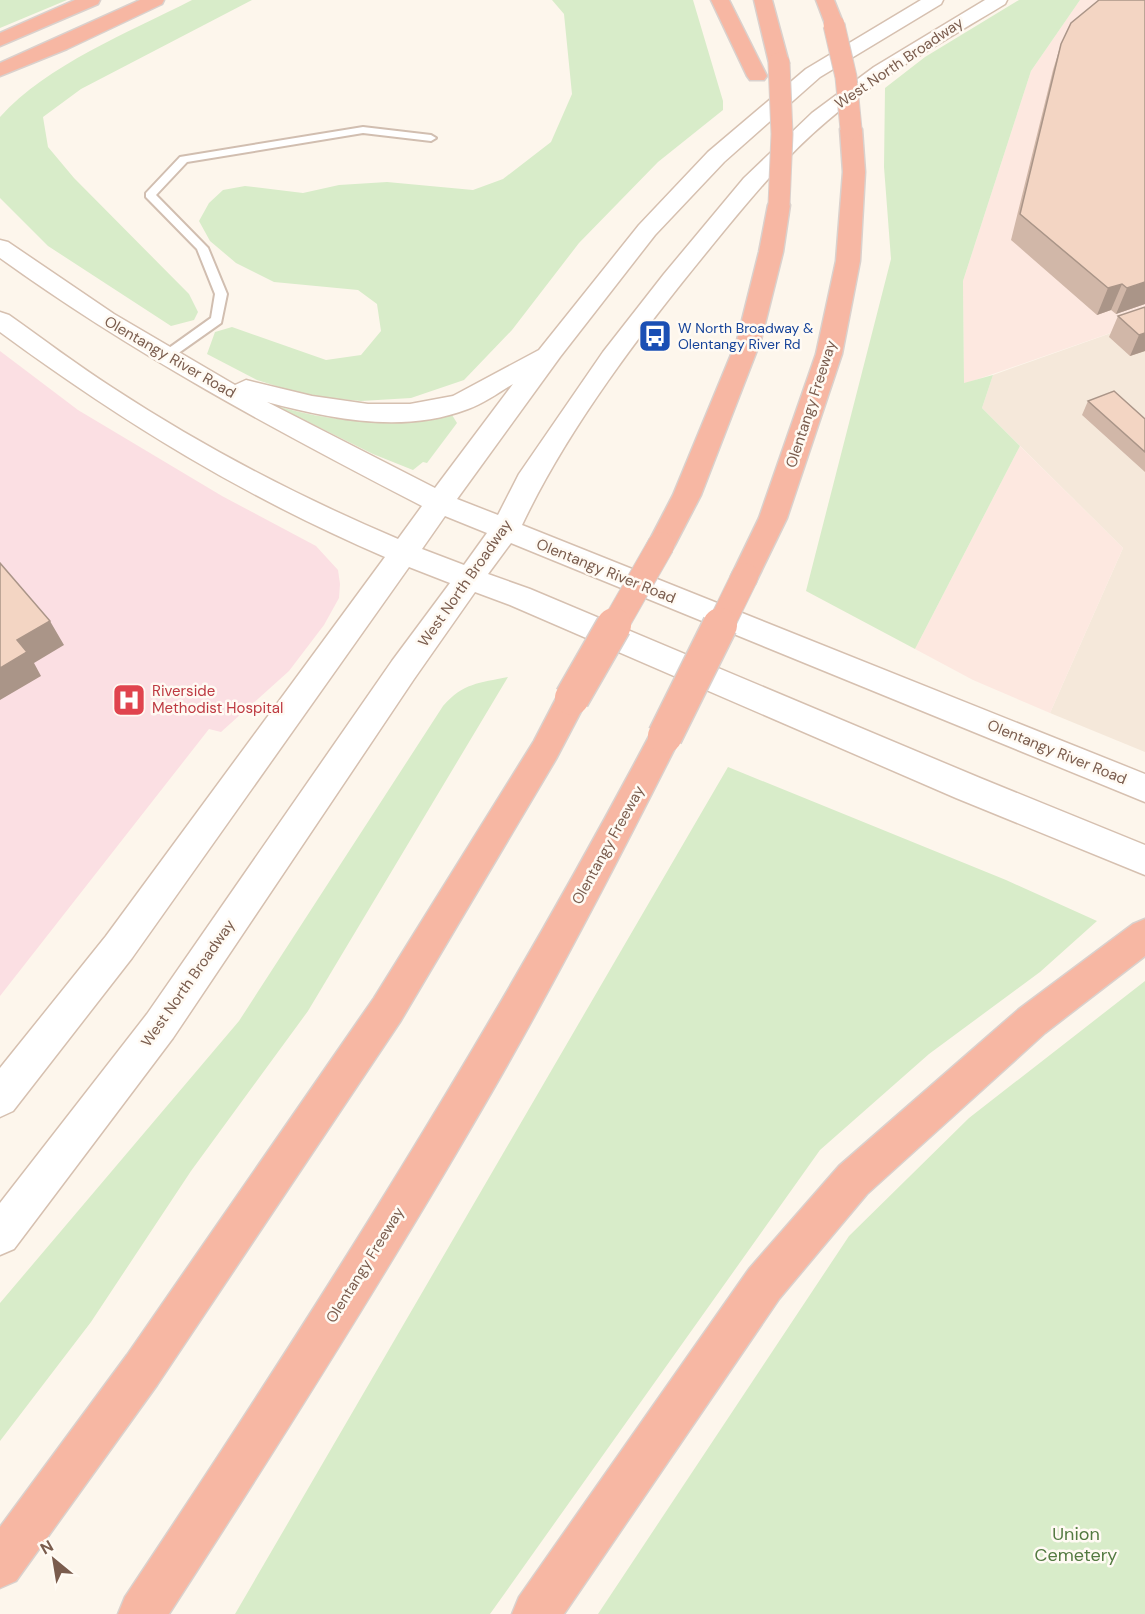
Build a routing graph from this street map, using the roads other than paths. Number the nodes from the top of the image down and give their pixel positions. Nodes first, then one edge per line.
1 (91, 0) edge
2 (155, 0) edge
3 (720, 0) edge
4 (763, 0) edge
5 (825, 0) edge
6 (934, 0) edge
7 (998, 0) edge
8 (0, 40) edge
9 (60, 45) junction
10 (0, 70) edge
11 (0, 88) edge
12 (431, 138) dead end
13 (779, 205) junction
14 (0, 247) edge
15 (0, 320) edge
16 (551, 351) junction
17 (166, 356) junction
18 (202, 378) junction
19 (440, 503) junction
20 (505, 530) junction
21 (403, 553) junction
22 (469, 579) junction
23 (1145, 788) edge
24 (1145, 860) edge
25 (1145, 935) edge
26 (0, 1098) edge
27 (0, 1235) edge
28 (0, 1565) edge
29 (142, 1614) edge
30 (536, 1614) edge

1 - 8 highway
2 - 9 highway
3 - 13 highway, bridge
4 - 13 highway, bridge
5 - 29 highway, Olentangy Freeway, bridge
6 - 16 main road
7 - 20 main road, West North Broadway
9 - 10 highway
9 - 11 highway
12 - 17 lane
13 - 28 highway, bridge
14 - 17 main road, Olentangy River Road
15 - 21 main road
16 - 18 main road
16 - 19 main road
17 - 18 main road, Olentangy River Road
18 - 19 main road, Olentangy River Road
19 - 20 main road, Olentangy River Road
19 - 21 main road
20 - 22 main road, West North Broadway
20 - 23 main road, Olentangy River Road
21 - 22 main road
21 - 26 main road
22 - 24 main road
22 - 27 main road, West North Broadway
25 - 30 highway

